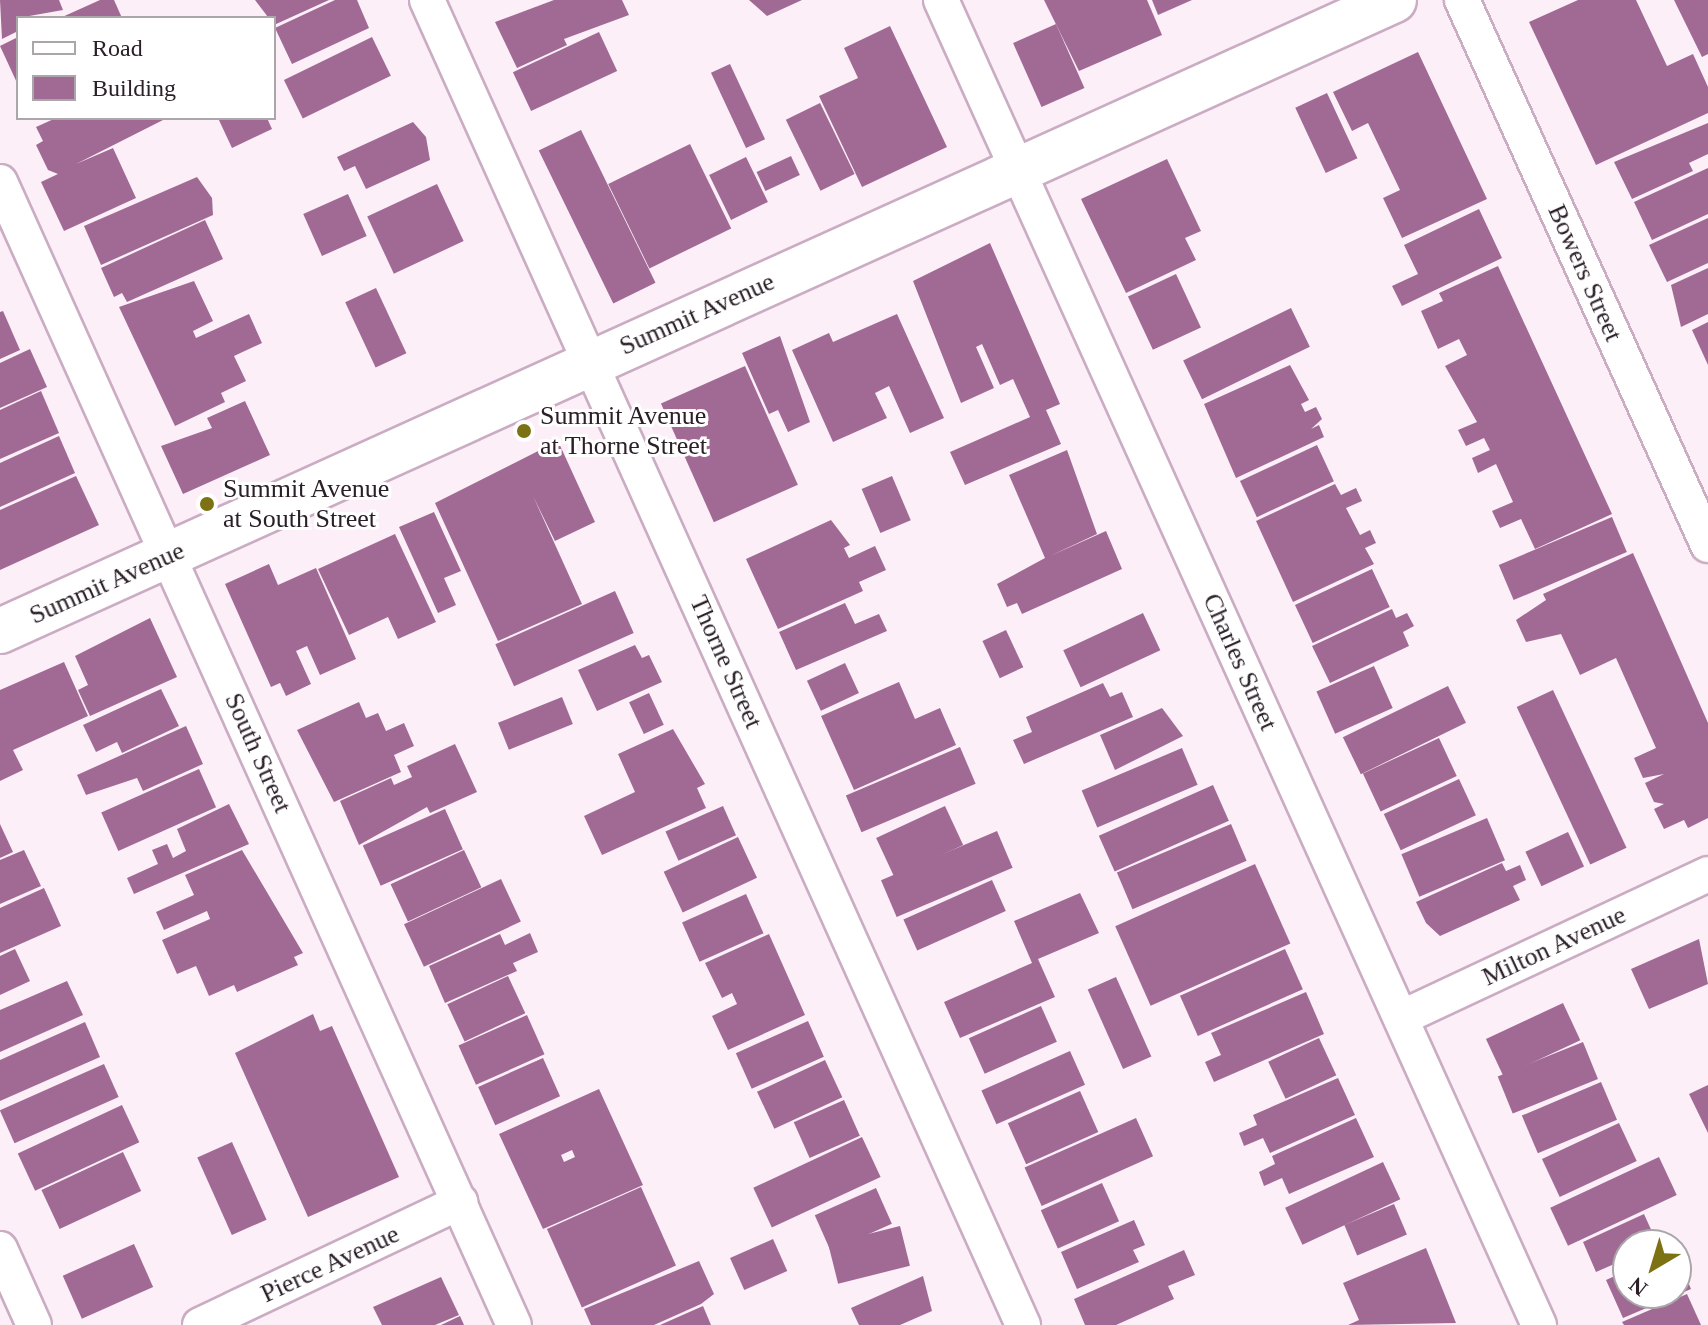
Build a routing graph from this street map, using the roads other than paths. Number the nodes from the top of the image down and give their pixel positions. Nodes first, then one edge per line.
1 (427, 0) edge
2 (941, 0) edge
3 (1394, 0) edge
4 (1462, 0) edge
5 (1017, 169) junction
6 (2, 190) edge
7 (592, 362) junction
8 (1708, 545) edge
9 (169, 555) junction
10 (0, 631) edge
11 (1708, 874) edge
12 (1401, 1018) junction
13 (460, 1202) junction
14 (0, 1249) edge
15 (34, 1325) edge
16 (200, 1325) edge
17 (514, 1325) edge
18 (1023, 1325) edge
19 (1539, 1325) edge

1 - 7 street, Thorne Street
2 - 5 street, Charles Street
3 - 5 street, Summit Avenue
4 - 8 street, Bowers Street
5 - 7 street, Summit Avenue
5 - 12 street, Charles Street
6 - 9 street, South Street
7 - 9 street, Summit Avenue
7 - 18 street, Thorne Street
9 - 10 street, Summit Avenue
9 - 13 street, South Street
11 - 12 street, Milton Avenue
12 - 19 street, Charles Street
13 - 16 street, Pierce Avenue
13 - 17 street, South Street
14 - 15 street

